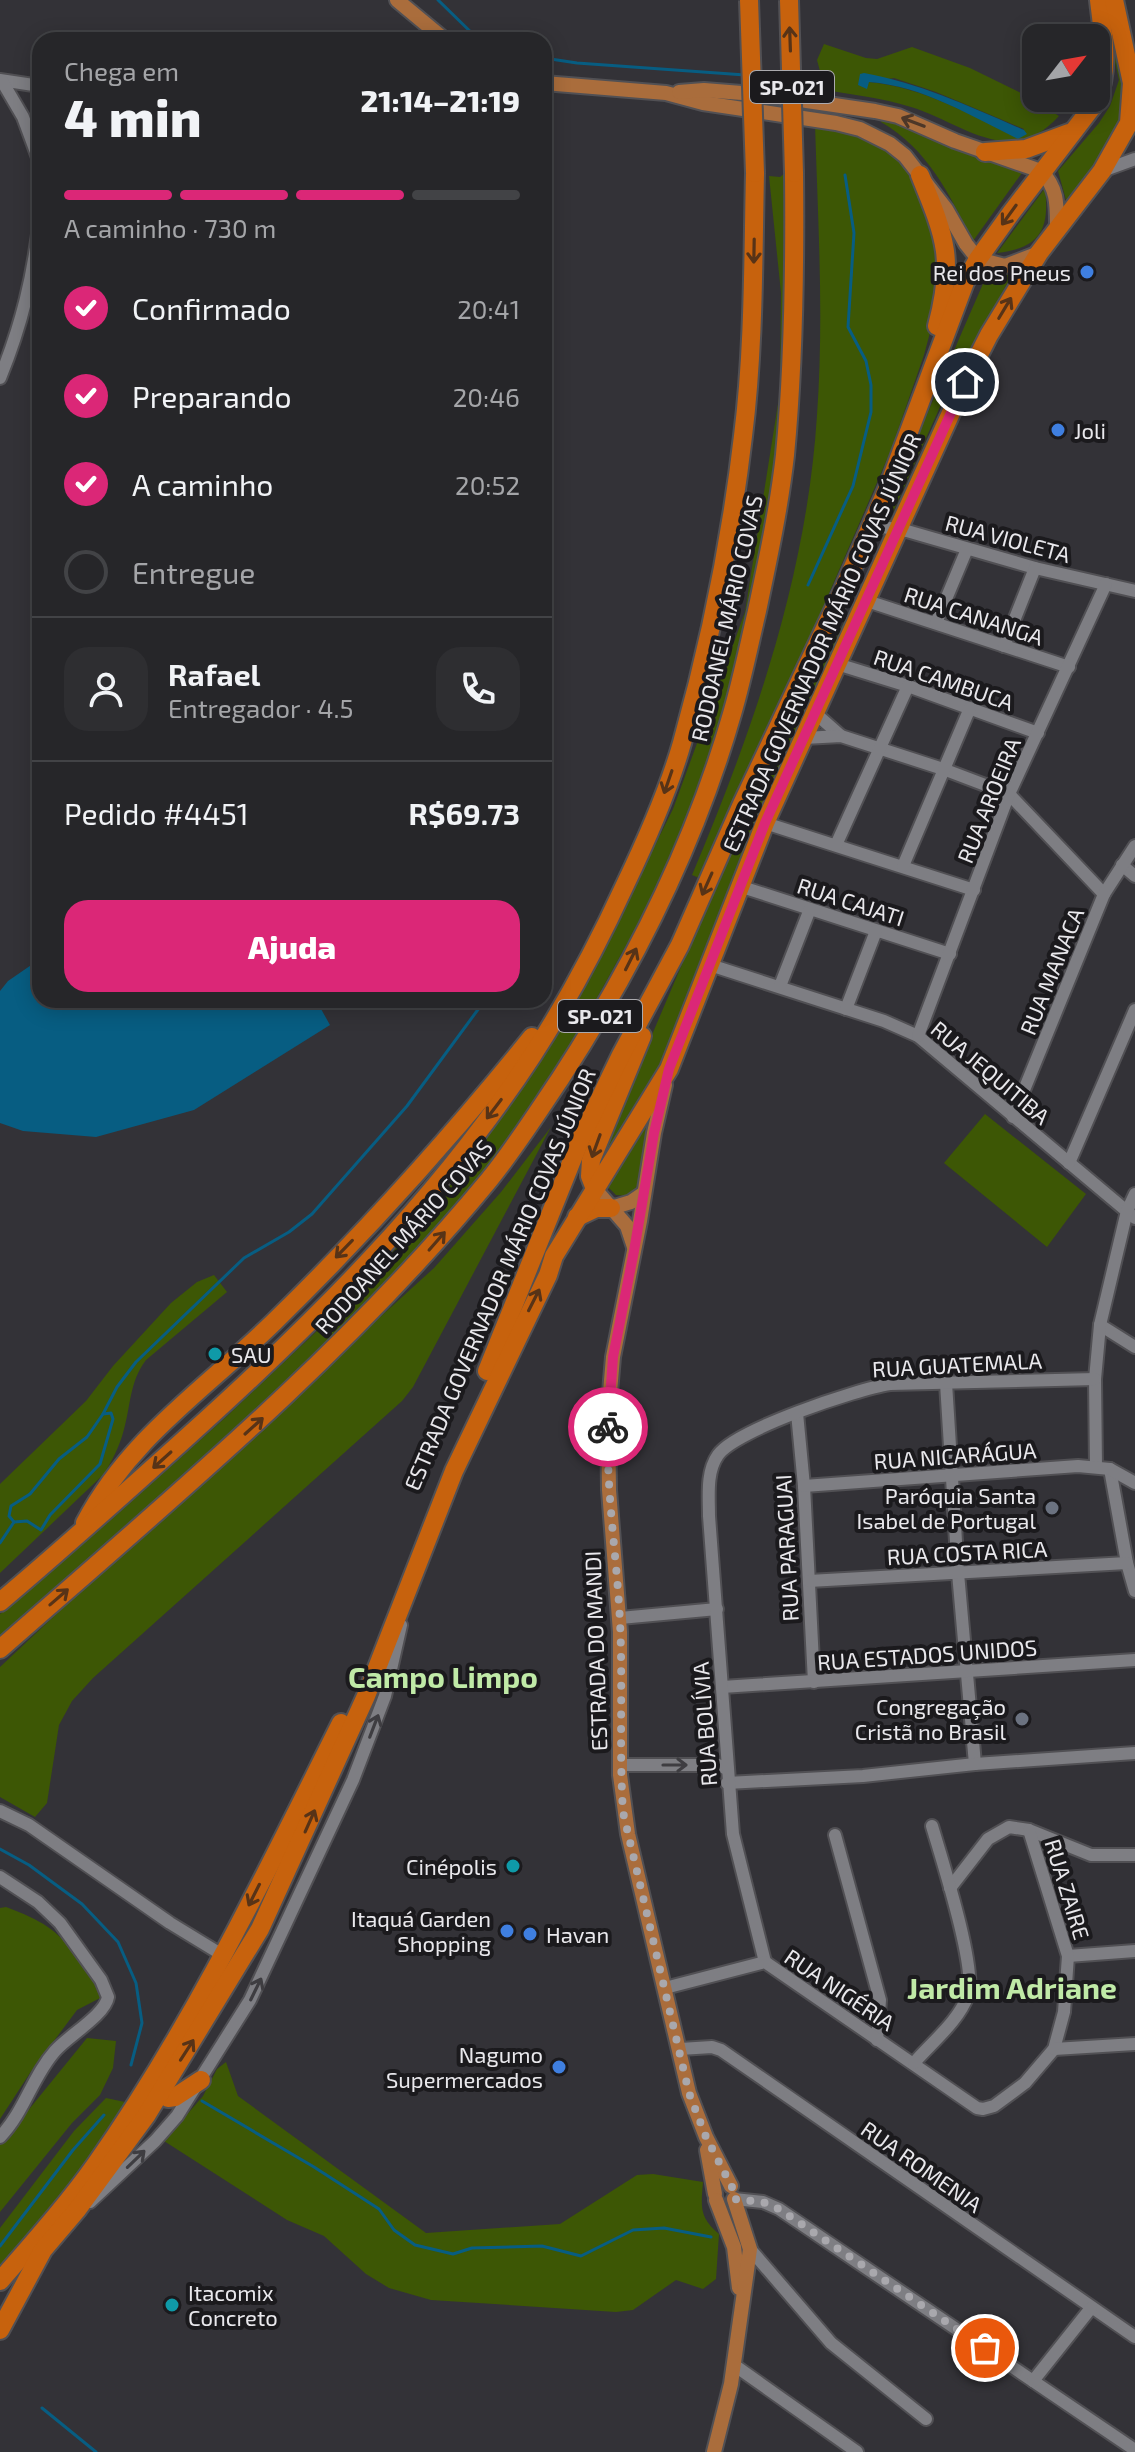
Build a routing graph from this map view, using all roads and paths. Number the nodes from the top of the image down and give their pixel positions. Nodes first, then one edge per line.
1 (397, 0) edge
2 (749, 0) edge
3 (789, 0) edge
4 (1099, 0) edge
5 (1114, 0) edge
6 (435, 32) edge
7 (1132, 60) edge
8 (1, 81) edge
9 (552, 83) edge
10 (581, 84) junction
11 (32, 85) edge
12 (552, 89) edge
13 (666, 93) junction
14 (1075, 130) junction
15 (32, 140) edge
16 (985, 152) junction
17 (1135, 159) edge
18 (1041, 171) junction
19 (1102, 171) junction
20 (920, 175) junction
21 (1057, 229) junction
22 (1039, 253) junction
23 (978, 259) junction
24 (32, 280) edge
25 (0, 378) edge
26 (920, 403) junction
27 (871, 525) junction
28 (899, 530) junction
29 (967, 549) junction
30 (1035, 568) junction
31 (1106, 584) junction
32 (1135, 591) edge
33 (867, 601) junction
34 (936, 623) junction
35 (1004, 646) junction
36 (837, 664) junction
37 (1069, 667) junction
38 (905, 692) junction
39 (970, 708) junction
40 (815, 713) junction
41 (1038, 733) junction
42 (841, 736) junction
43 (804, 738) junction
44 (878, 747) junction
45 (943, 769) junction
46 (1009, 794) junction
47 (765, 823) junction
48 (836, 845) junction
49 (1135, 846) edge
50 (1122, 865) junction
51 (903, 866) junction
52 (1135, 876) edge
53 (739, 886) junction
54 (974, 890) junction
55 (1104, 894) junction
56 (810, 909) junction
57 (874, 937) junction
58 (680, 945) junction
59 (950, 954) junction
60 (710, 965) junction
61 (579, 979) junction
62 (780, 986) junction
63 (846, 1009) junction
64 (1135, 1010) edge
65 (918, 1036) junction
66 (669, 1069) junction
67 (1013, 1117) junction
68 (1069, 1163) junction
69 (595, 1189) junction
70 (644, 1193) junction
71 (1135, 1194) edge
72 (611, 1208) junction
73 (1131, 1214) edge
74 (577, 1217) junction
75 (634, 1251) junction
76 (1100, 1325) junction
77 (1135, 1347) edge
78 (1095, 1379) junction
79 (946, 1383) junction
80 (797, 1413) junction
81 (1103, 1468) junction
82 (952, 1474) junction
83 (709, 1480) joint
84 (1135, 1483) edge
85 (804, 1486) junction
86 (79, 1535) junction
87 (420, 1554) junction
88 (1127, 1563) junction
89 (958, 1573) junction
90 (809, 1581) junction
91 (1135, 1591) edge
92 (0, 1602) edge
93 (717, 1609) junction
94 (620, 1618) junction
95 (0, 1649) edge
96 (1135, 1660) edge
97 (966, 1671) junction
98 (814, 1682) junction
99 (722, 1687) junction
100 (1135, 1753) edge
101 (975, 1764) junction
102 (621, 1765) junction
103 (727, 1769) junction
104 (727, 1783) junction
105 (0, 1811) edge
106 (932, 1826) dead end
107 (1029, 1830) junction
108 (835, 1835) dead end
109 (1135, 1855) edge
110 (0, 1877) edge
111 (950, 1888) junction
112 (1135, 1951) edge
113 (224, 1956) junction
114 (1068, 1956) junction
115 (765, 1962) junction
116 (665, 1988) junction
117 (877, 2040) junction
118 (1135, 2044) edge
119 (680, 2049) junction
120 (1054, 2049) junction
121 (162, 2060) junction
122 (914, 2063) junction
123 (201, 2080) junction
124 (161, 2091) junction
125 (977, 2108) joint
126 (0, 2137) edge
127 (706, 2137) junction
128 (732, 2192) junction
129 (716, 2197) junction
130 (77, 2210) junction
131 (750, 2249) junction
132 (0, 2281) edge
133 (1091, 2308) junction
134 (741, 2321) junction
135 (0, 2330) edge
136 (1135, 2337) edge
137 (734, 2365) junction
138 (1033, 2381) junction
139 (926, 2419) dead end
140 (1135, 2450) edge
141 (714, 2452) edge
142 (857, 2452) edge

1 - 6 main road
2 -> 61 highway, RODOANEL MÁRIO COVAS / SP-021, bridge
95 -> 3 highway, RODOANEL MÁRIO COVAS / SP-021, bridge
4 - 14 highway, ESTRADA GOVERNADOR MÁRIO COVAS JÚNIOR
5 - 7 highway, ESTRADA GOVERNADOR MÁRIO COVAS JÚNIOR
7 - 19 highway, ESTRADA GOVERNADOR MÁRIO COVAS JÚNIOR
8 - 11 street
8 - 15 street
9 - 10 main road
10 - 12 street
10 - 13 main road
16 -> 13 main road
13 - 20 main road
14 - 16 highway
14 - 18 highway, ESTRADA GOVERNADOR MÁRIO COVAS JÚNIOR
16 - 18 main road
17 - 19 street
18 - 21 main road
18 -> 23 highway, ESTRADA GOVERNADOR MÁRIO COVAS JÚNIOR
19 - 21 highway, ESTRADA GOVERNADOR MÁRIO COVAS JÚNIOR
20 - 23 main road
20 - 26 highway
21 - 22 highway, ESTRADA GOVERNADOR MÁRIO COVAS JÚNIOR
22 - 23 main road
28 -> 22 highway, ESTRADA GOVERNADOR MÁRIO COVAS JÚNIOR
23 - 26 highway, ESTRADA GOVERNADOR MÁRIO COVAS JÚNIOR
24 - 25 street
26 - 27 highway, ESTRADA GOVERNADOR MÁRIO COVAS JÚNIOR
27 - 28 street, RUA VIOLETA
27 -> 58 highway, ESTRADA GOVERNADOR MÁRIO COVAS JÚNIOR
28 - 29 street, RUA VIOLETA
28 - 33 highway, ESTRADA GOVERNADOR MÁRIO COVAS JÚNIOR
29 - 30 street, RUA VIOLETA
29 - 34 street
30 - 31 street, RUA VIOLETA
30 - 35 street
31 - 32 street, RUA VIOLETA
31 - 37 street, RUA AROEIRA
33 - 34 street, RUA CANANGA
33 - 36 highway, ESTRADA GOVERNADOR MÁRIO COVAS JÚNIOR
34 - 35 street, RUA CANANGA
35 - 37 street, RUA CANANGA
36 - 38 street, RUA CAMBUCA
36 - 40 highway, ESTRADA GOVERNADOR MÁRIO COVAS JÚNIOR
37 - 41 street, RUA AROEIRA
38 - 39 street, RUA CAMBUCA
38 - 44 street
39 - 41 street, RUA CAMBUCA
39 - 45 street
40 - 42 street
40 - 43 highway, ESTRADA GOVERNADOR MÁRIO COVAS JÚNIOR
41 - 46 street, RUA AROEIRA
42 - 43 street
42 - 44 street
43 - 47 highway, ESTRADA GOVERNADOR MÁRIO COVAS JÚNIOR
44 - 45 street
44 - 48 street
45 - 46 street
45 - 51 street
46 - 54 street, RUA AROEIRA
46 - 55 street
47 - 48 street
47 - 53 highway, ESTRADA GOVERNADOR MÁRIO COVAS JÚNIOR
48 - 51 street
49 - 50 street, RUA MANACA
50 - 52 street
50 - 55 street, RUA MANACA
51 - 54 street
53 - 56 street, RUA CAJATI
53 - 60 highway, ESTRADA GOVERNADOR MÁRIO COVAS JÚNIOR
54 - 59 street, RUA AROEIRA
55 - 67 street, RUA MANACA
56 - 57 street, RUA CAJATI
56 - 62 street
57 - 59 street, RUA CAJATI
57 - 63 street
58 -> 69 highway
58 -> 113 highway, ESTRADA GOVERNADOR MÁRIO COVAS JÚNIOR
59 - 65 street, RUA AROEIRA
60 - 62 street, RUA JEQUITIBA
60 - 66 highway, ESTRADA GOVERNADOR MÁRIO COVAS JÚNIOR
61 -> 86 highway
61 -> 86 highway, RODOANEL MÁRIO COVAS / SP-021
62 - 63 street, RUA JEQUITIBA
63 - 65 street, RUA JEQUITIBA
64 - 68 street
65 - 67 street, RUA JEQUITIBA
66 - 69 highway, ESTRADA GOVERNADOR MÁRIO COVAS JÚNIOR
66 - 70 main road, ESTRADA DO MANDI
67 - 68 street, RUA JEQUITIBA
68 - 73 street, RUA JEQUITIBA
69 - 72 main road
69 - 74 highway, ESTRADA GOVERNADOR MÁRIO COVAS JÚNIOR
70 - 72 main road
70 - 75 main road, ESTRADA DO MANDI
71 - 73 street
72 - 74 highway
72 - 75 main road
73 - 76 street
87 -> 74 highway, ESTRADA GOVERNADOR MÁRIO COVAS JÚNIOR
75 - 94 main road, ESTRADA DO MANDI
76 - 77 street
76 - 78 street
78 - 79 street, RUA GUATEMALA
78 - 81 street
79 - 80 street, RUA GUATEMALA
79 - 82 street
80 - 83 street, RUA GUATEMALA
80 - 85 street, RUA PARAGUAI
81 - 82 street, RUA NICARÁGUA
81 - 84 street
81 - 88 street
82 - 85 street, RUA NICARÁGUA
82 - 89 street
83 - 93 street, RUA BOLÍVIA
85 - 90 street, RUA PARAGUAI
86 - 92 highway, RODOANEL MÁRIO COVAS / SP-021
123 -> 87 street
124 -> 87 highway, ESTRADA GOVERNADOR MÁRIO COVAS JÚNIOR
88 - 89 street, RUA COSTA RICA
88 - 91 street
89 - 90 street, RUA COSTA RICA
89 - 97 street
90 - 98 street, RUA PARAGUAI
93 - 94 street
93 - 99 street, RUA BOLÍVIA
94 - 102 main road, ESTRADA DO MANDI
96 - 97 street, RUA ESTADOS UNIDOS
97 - 98 street, RUA ESTADOS UNIDOS
97 - 101 street
98 - 99 street, RUA ESTADOS UNIDOS
99 - 103 street, RUA BOLÍVIA
100 - 101 street
101 - 104 street
102 -> 103 street
102 - 116 main road, ESTRADA DO MANDI
103 - 104 street, RUA BOLÍVIA
104 - 115 street, RUA BOLÍVIA
105 - 113 street
106 - 111 street
107 - 109 street
107 - 111 street
107 - 114 street, RUA ZAIRE
108 - 117 street
110 - 126 street
111 - 122 street
112 - 114 street
113 - 121 highway, ESTRADA GOVERNADOR MÁRIO COVAS JÚNIOR
114 - 120 street, RUA ZAIRE
115 - 116 street, RUA NIGÉRIA
115 - 117 street, RUA NIGÉRIA
116 - 119 main road, ESTRADA DO MANDI
117 - 122 street, RUA NIGÉRIA
118 - 120 street
119 - 127 main road, ESTRADA DO MANDI
119 - 133 street, RUA ROMENIA
120 - 125 street, RUA ZAIRE
121 - 124 highway
121 - 132 highway, ESTRADA GOVERNADOR MÁRIO COVAS JÚNIOR
122 - 125 street, RUA NIGÉRIA
123 - 124 highway
130 -> 123 street
124 - 130 highway, ESTRADA GOVERNADOR MÁRIO COVAS JÚNIOR
127 - 128 main road, ESTRADA DO MANDI
127 - 129 main road, ESTRADA DO MANDI
128 - 129 main road
128 - 131 main road, ESTRADA DO MANDI
128 - 138 street
129 - 134 main road, ESTRADA DO MANDI
130 - 135 highway, ESTRADA GOVERNADOR MÁRIO COVAS JÚNIOR
131 - 134 main road, ESTRADA DO MANDI
131 - 139 street
133 - 136 street, RUA ROMENIA
133 - 138 street
134 - 137 main road, ESTRADA DO MANDI
137 - 141 main road, ESTRADA DO MANDI
137 - 142 street
138 - 140 street

